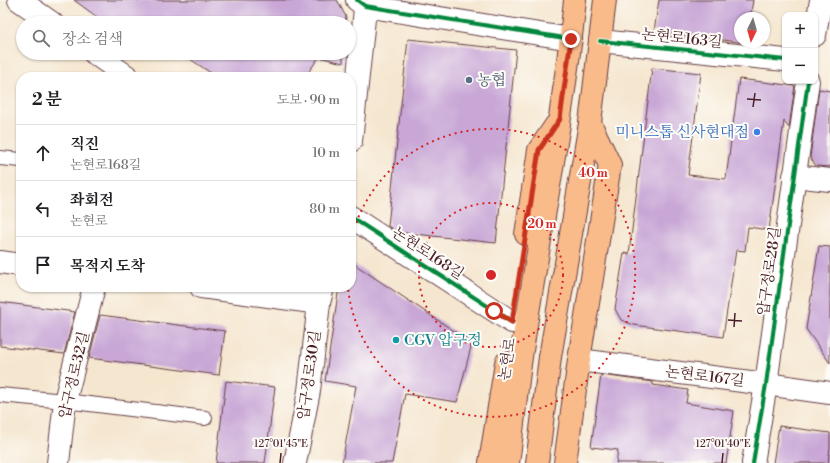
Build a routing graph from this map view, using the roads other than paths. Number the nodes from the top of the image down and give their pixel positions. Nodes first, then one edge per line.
1 (19, 0) edge
2 (574, 0) edge
3 (605, 0) edge
4 (821, 0) edge
5 (363, 2) edge
6 (42, 16) edge
7 (818, 18) edge
8 (571, 39) junction
9 (600, 41) junction
10 (104, 60) edge
11 (782, 60) edge
12 (121, 72) edge
13 (356, 83) edge
14 (808, 84) edge
15 (560, 119) junction
16 (590, 123) junction
17 (0, 158) edge
18 (16, 160) edge
19 (794, 176) junction
20 (830, 180) edge
21 (356, 220) edge
22 (0, 262) edge
23 (16, 264) edge
24 (93, 292) edge
25 (276, 292) edge
26 (321, 295) edge
27 (512, 322) junction
28 (579, 360) junction
29 (766, 384) junction
30 (830, 393) edge
31 (0, 395) edge
32 (65, 401) junction
33 (205, 418) dead end
34 (58, 463) edge
35 (295, 463) edge
36 (490, 463) edge
37 (508, 463) edge
38 (537, 463) edge
39 (565, 463) edge
40 (753, 463) edge

1 - 6 street
2 - 8 main road, 논현로
3 - 9 main road
4 - 7 street
5 - 8 street
5 - 13 street
8 - 15 main road, 논현로
9 - 11 street, 논현로163길
9 - 16 main road
10 - 12 street
14 - 19 street, 압구정로28길
15 - 27 main road, 논현로
15 - 37 main road, 논현로
16 - 28 main road
16 - 38 main road
17 - 18 lane
19 - 20 street
19 - 29 street, 압구정로28길
21 - 27 street, 논현로168길
22 - 23 street
24 - 32 street, 압구정로32길
25 - 26 street
26 - 35 street, 압구정로30길
27 - 36 main road, 논현로
28 - 29 street, 논현로167길
28 - 39 main road
29 - 30 street, 논현로167길
29 - 40 street, 압구정로28길
31 - 32 lane
32 - 33 lane
32 - 34 street, 압구정로32길

